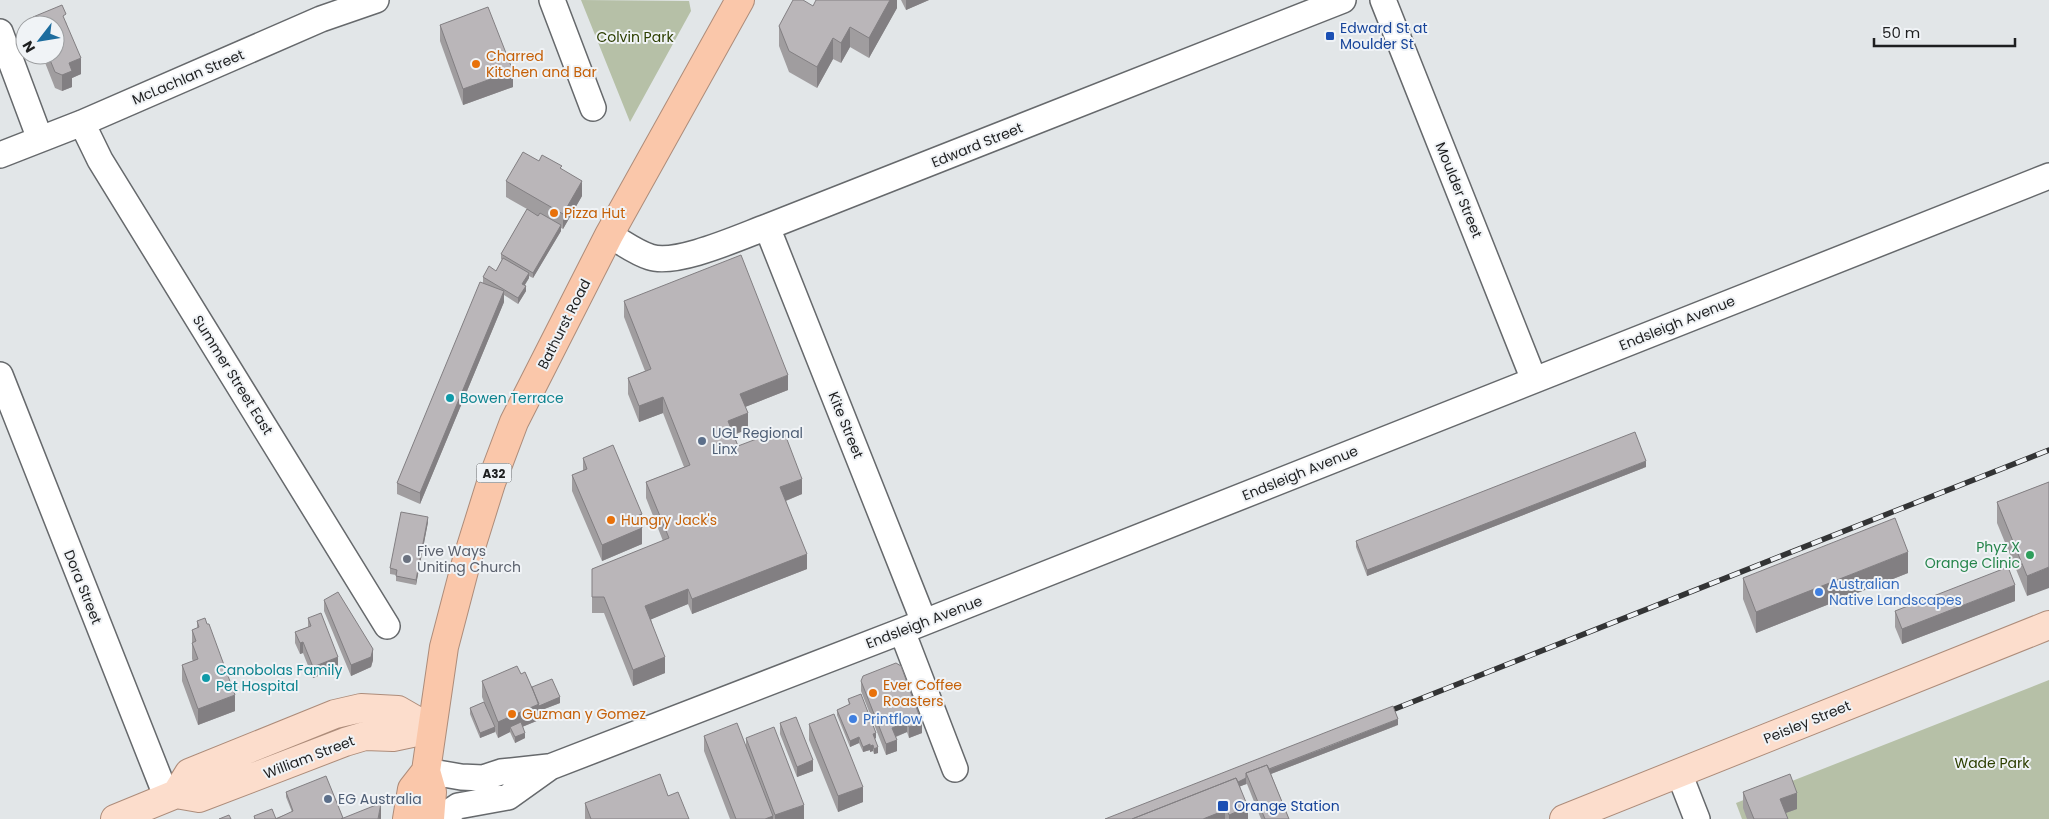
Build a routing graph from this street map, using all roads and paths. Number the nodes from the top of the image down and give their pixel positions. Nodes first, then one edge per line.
1 (376, 0) edge
2 (552, 0) edge
3 (740, 0) edge
4 (1343, 0) edge
5 (1383, 0) edge
6 (0, 32) edge
7 (593, 108) dead end
8 (82, 122) junction
9 (40, 139) junction
10 (0, 155) edge
11 (2049, 176) edge
12 (767, 227) junction
13 (609, 235) junction
14 (0, 375) edge
15 (1534, 380) junction
16 (2049, 625) edge
17 (387, 626) dead end
18 (913, 627) junction
19 (431, 729) junction
20 (550, 767) junction
21 (955, 769) dead end
22 (426, 771) junction
23 (1679, 773) junction
24 (172, 796) junction
25 (115, 819) edge
26 (407, 819) edge
27 (430, 819) edge
28 (439, 819) edge
29 (1564, 819) edge
30 (1697, 819) edge

1 - 8 street, McLachlan Street
2 - 7 street
3 - 13 highway, Bathurst Road / A32
4 - 12 street, Edward Street
5 - 15 street, Moulder Street
6 - 9 street
8 - 9 street, McLachlan Street
8 - 17 street, Summer Street East
9 - 10 street, McLachlan Street
11 - 15 street, Endsleigh Avenue
12 - 13 street, Edward Street
12 - 18 street, Kite Street
13 - 19 highway, Bathurst Road / A32
14 - 24 street, Dora Street
15 - 18 street, Endsleigh Avenue
16 - 23 main road, Peisley Street
18 - 20 street, Endsleigh Avenue
18 - 21 street, Kite Street
19 - 22 highway, A32
19 - 24 main road, William Street
20 - 22 street, Endsleigh Avenue
20 - 28 street, Endsleigh Avenue
22 - 26 highway, A32
22 - 27 highway, A32
23 - 29 main road, Peisley Street
23 - 30 street
24 - 25 main road, William Street

